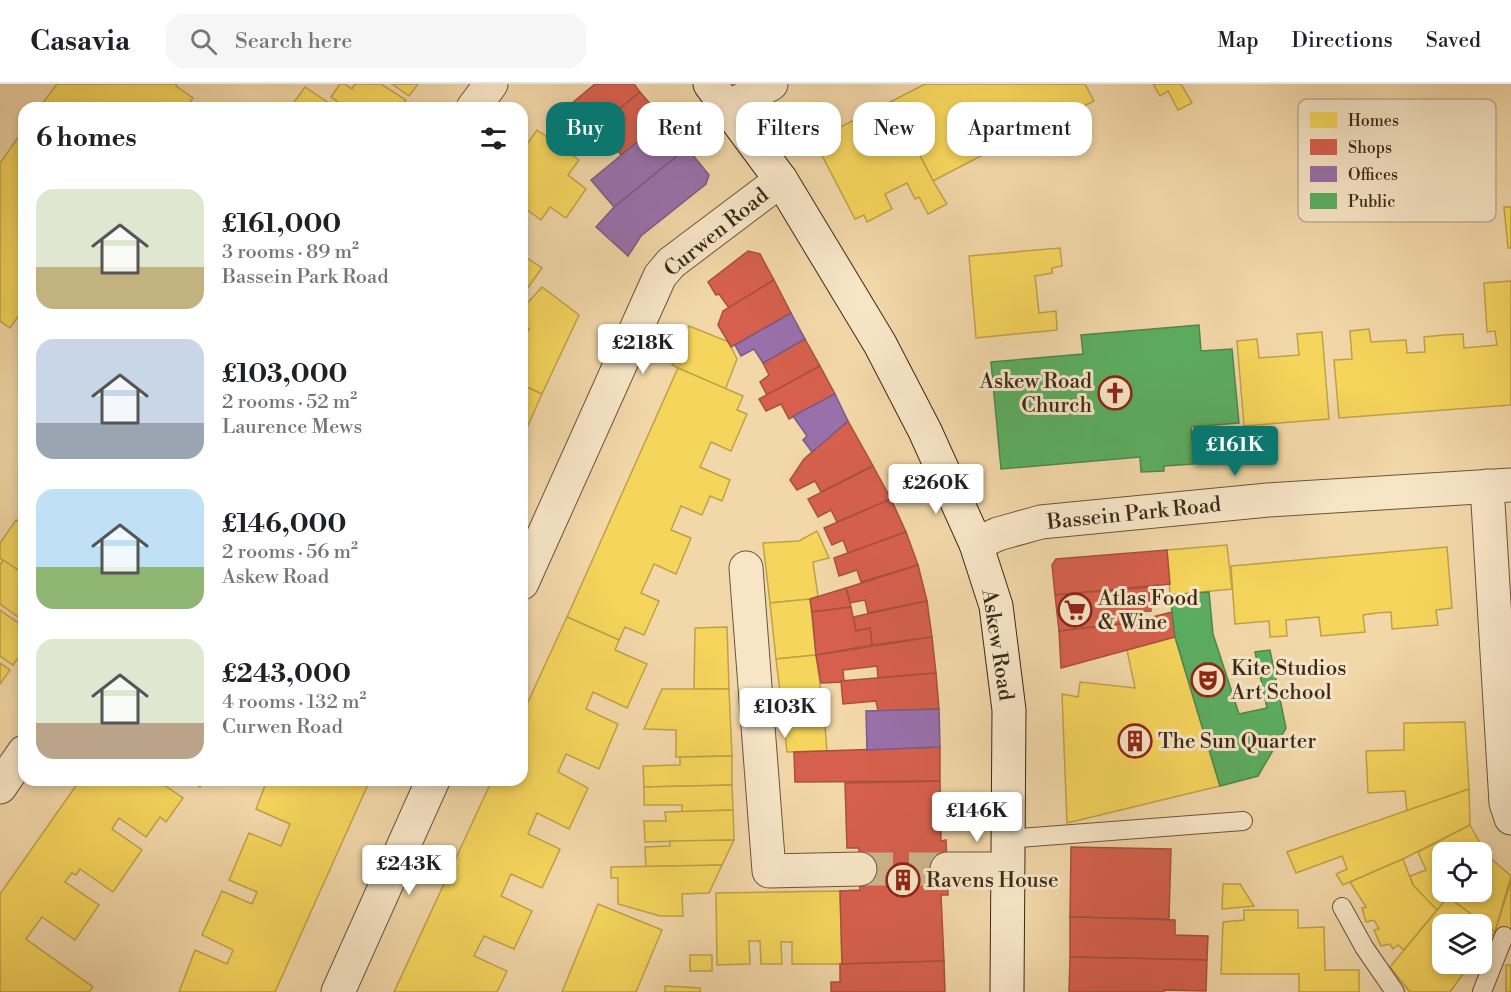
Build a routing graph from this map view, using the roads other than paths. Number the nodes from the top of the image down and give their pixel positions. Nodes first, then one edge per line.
1 (491, 84) edge
2 (771, 84) edge
3 (719, 96) edge
4 (478, 102) edge
5 (781, 180) junction
6 (1499, 485) edge
7 (976, 544) junction
8 (746, 568) dead end
9 (528, 570) edge
10 (18, 761) edge
11 (431, 786) edge
12 (0, 787) edge
13 (1511, 818) edge
14 (1243, 820) dead end
15 (1007, 854) junction
16 (860, 869) tunnel mouth
17 (947, 869) tunnel mouth
18 (1342, 907) dead end
19 (1504, 936) dead end
20 (338, 992) edge
21 (1007, 992) edge
22 (1395, 992) edge
23 (1482, 992) edge

1 - 4 street
2 - 3 street
3 - 5 street, Askew Road
5 - 7 street, Askew Road
5 - 9 street, Curwen Road
6 - 7 street, Bassein Park Road
6 - 13 street
7 - 15 street, Askew Road
8 - 16 street
10 - 12 street
11 - 20 street
14 - 15 lane
15 - 17 street
15 - 21 street, Askew Road
18 - 22 lane
19 - 23 lane

